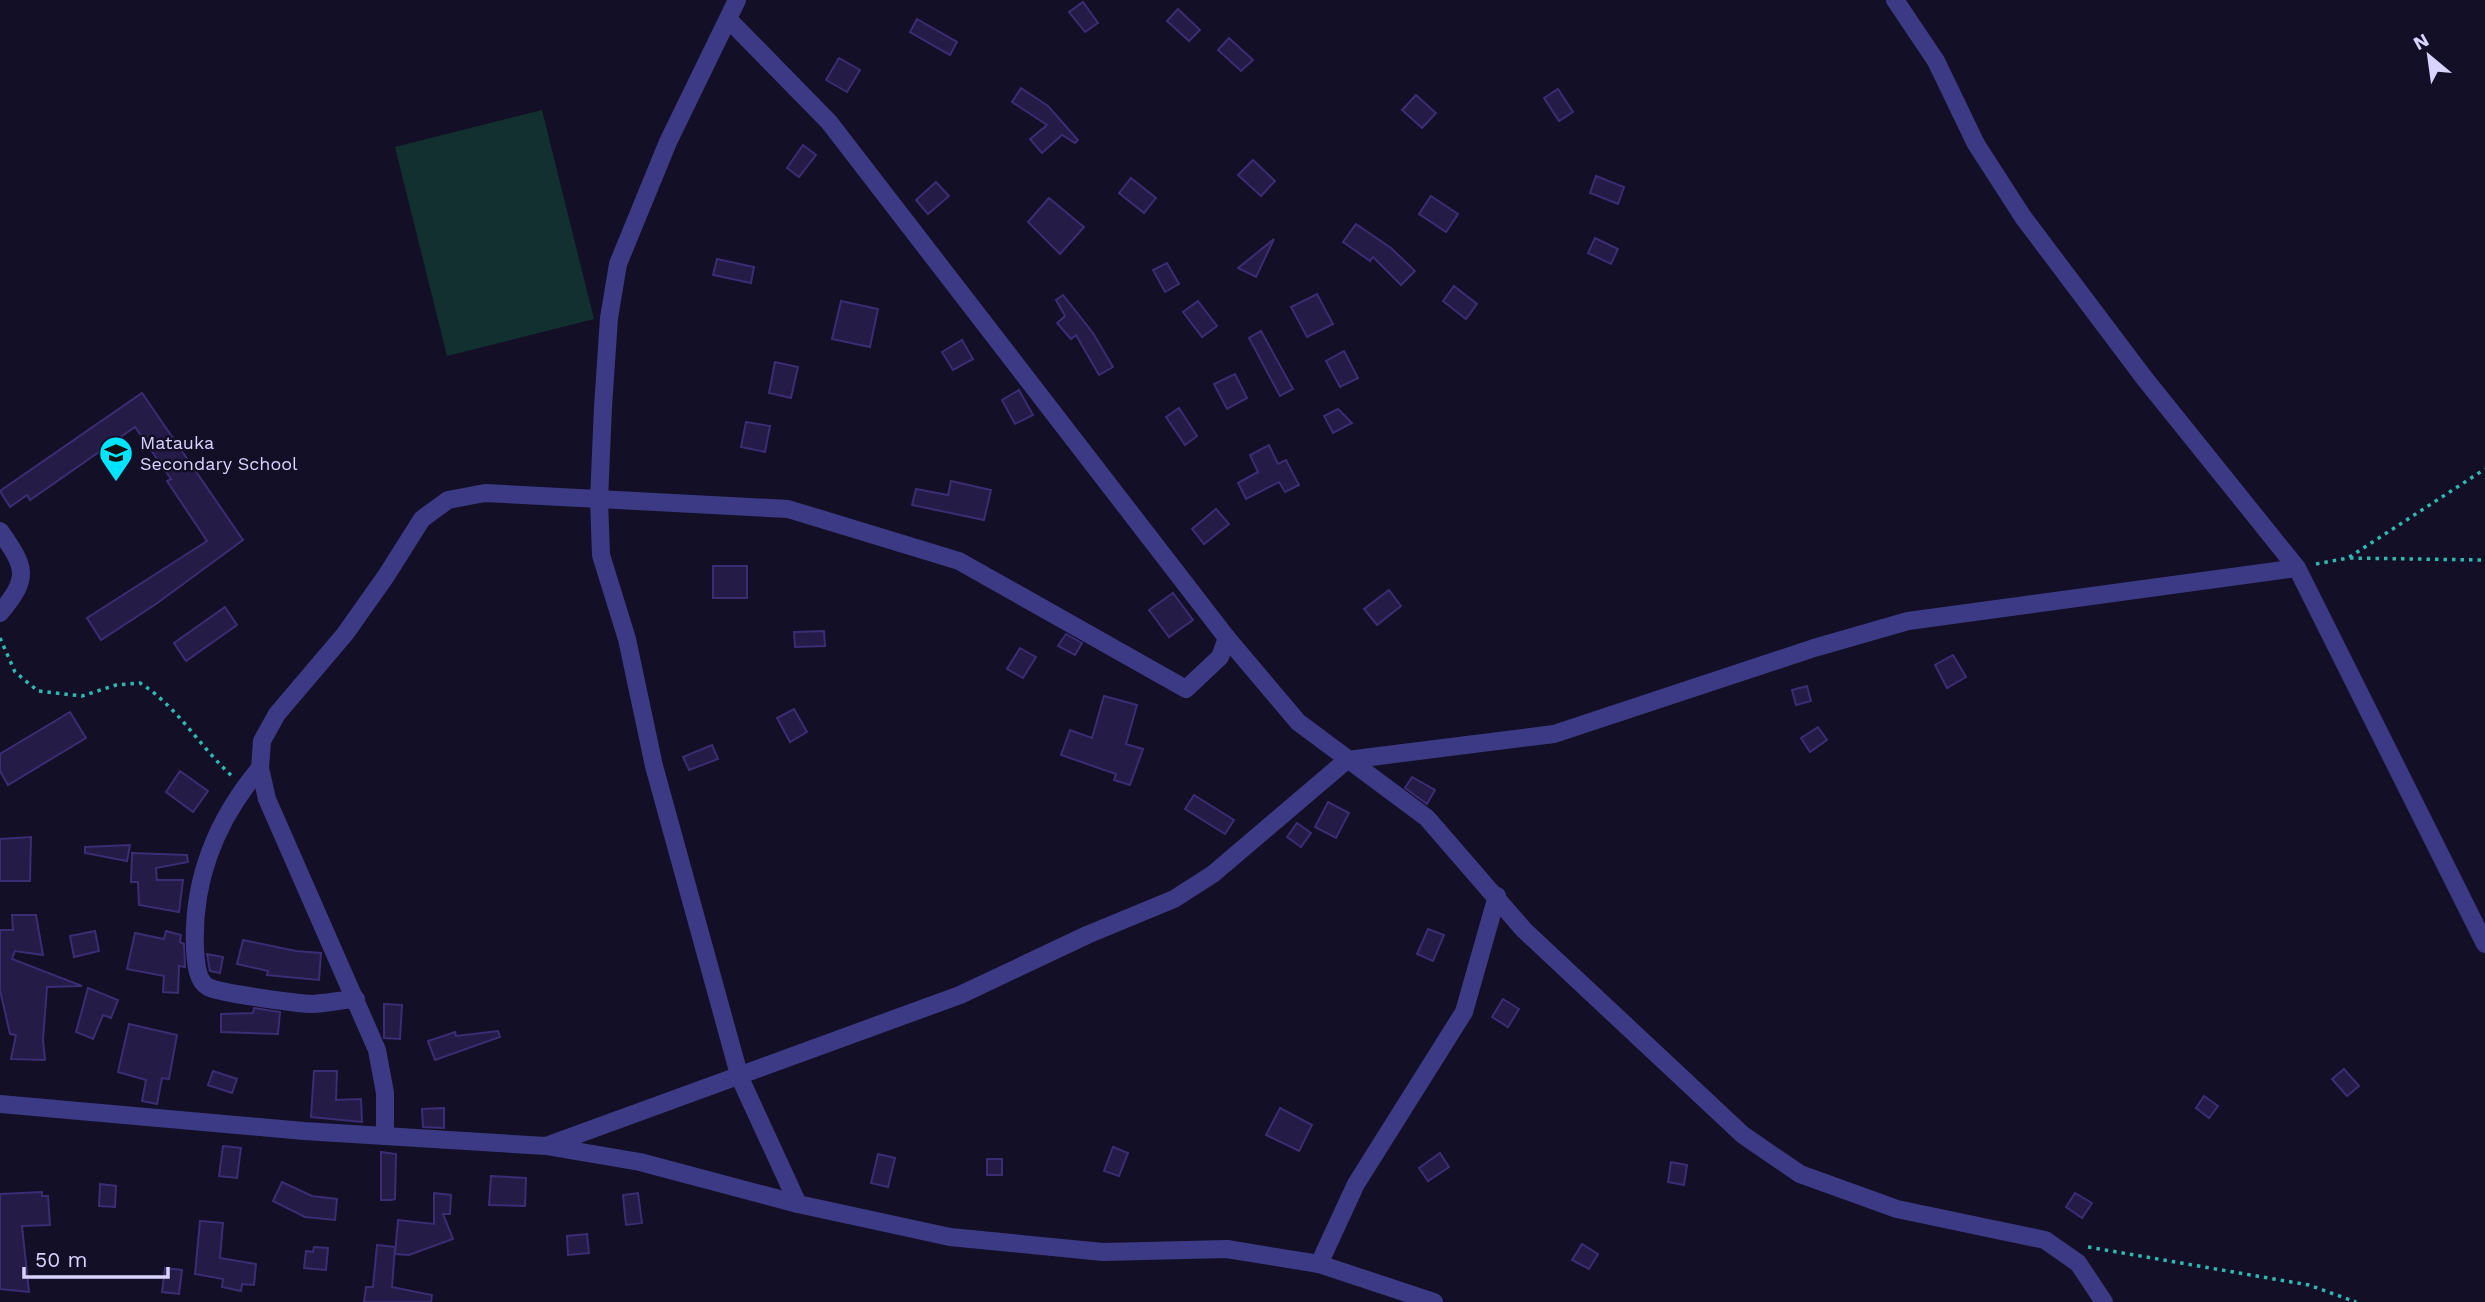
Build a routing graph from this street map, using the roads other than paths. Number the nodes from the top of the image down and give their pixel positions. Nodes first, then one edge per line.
1 (737, 0) edge
2 (1895, 0) edge
3 (729, 20) junction
4 (599, 500) junction
5 (0, 531) edge
6 (2297, 568) junction
7 (0, 613) edge
8 (1227, 638) junction
9 (1347, 760) junction
10 (260, 768) junction
11 (1497, 896) junction
12 (2485, 944) edge
13 (356, 999) junction
14 (740, 1078) junction
15 (0, 1104) edge
16 (384, 1136) junction
17 (546, 1146) junction
18 (798, 1204) junction
19 (1319, 1264) junction
20 (1434, 1302) edge
21 (2104, 1302) edge

1 - 3 street
2 - 6 street
3 - 4 street
3 - 8 street
4 - 8 street
4 - 10 street
4 - 14 street
5 - 7 street
6 - 9 street
6 - 12 street
8 - 9 street
9 - 11 street
9 - 14 street
10 - 13 street
10 - 13 street
11 - 19 street
11 - 21 street
13 - 16 street
14 - 17 street
14 - 18 street
15 - 16 street
16 - 17 street
17 - 18 street
18 - 19 street
19 - 20 street

